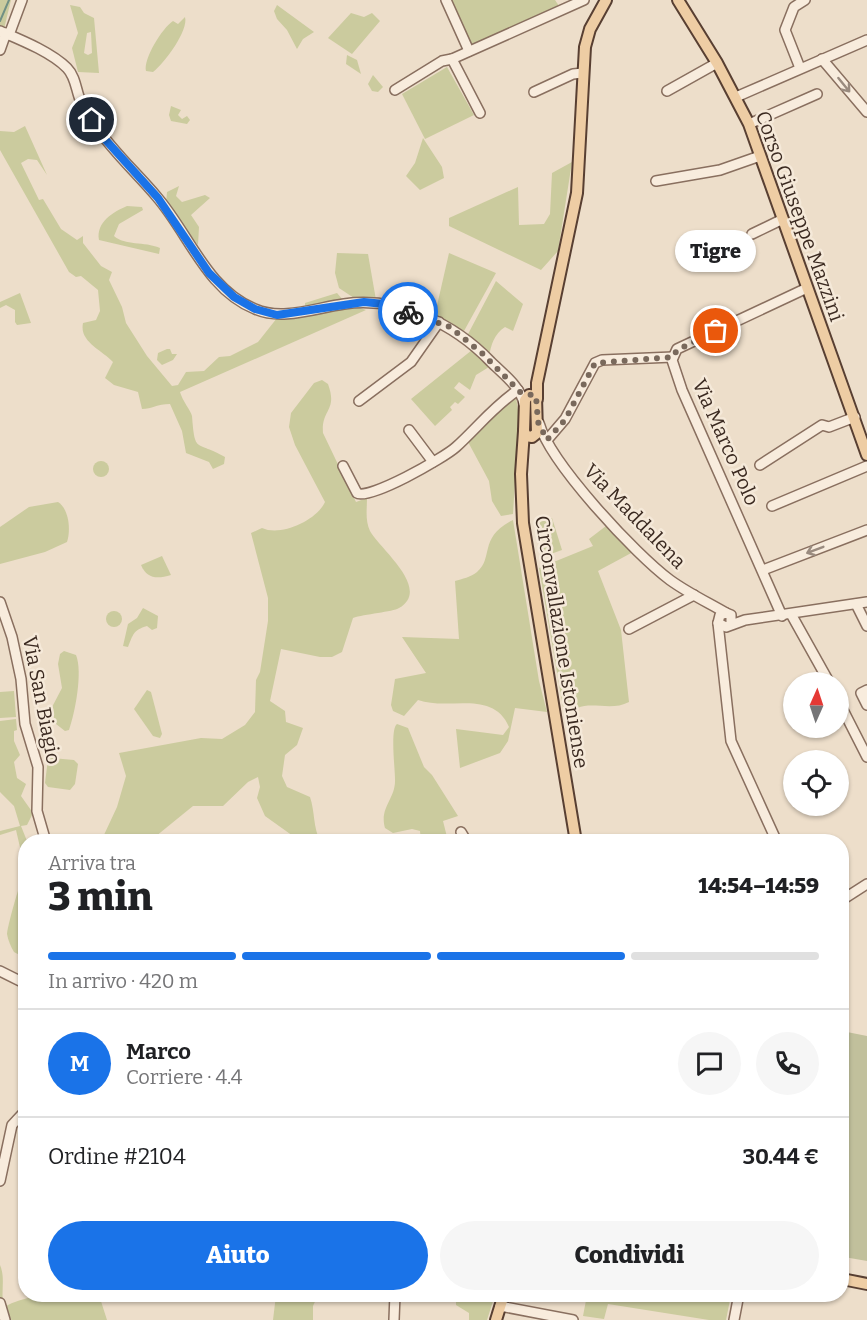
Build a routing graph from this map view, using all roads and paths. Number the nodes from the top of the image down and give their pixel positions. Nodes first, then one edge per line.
1 (22, 0) edge
2 (446, 0) edge
3 (584, 0) edge
4 (606, 0) edge
5 (678, 0) edge
6 (805, 0) edge
7 (5, 33) edge
8 (867, 40) edge
9 (0, 50) edge
10 (469, 51) junction
11 (452, 59) junction
12 (822, 59) junction
13 (717, 63) junction
14 (800, 68) junction
15 (583, 73) junction
16 (395, 90) dead end
17 (667, 91) dead end
18 (534, 92) dead end
19 (818, 94) dead end
20 (736, 97) junction
21 (867, 112) edge
22 (480, 113) dead end
23 (749, 124) junction
24 (760, 156) junction
25 (656, 181) dead end
26 (783, 219) junction
27 (752, 234) dead end
28 (807, 288) junction
29 (439, 322) junction
30 (673, 357) junction
31 (526, 396) junction
32 (359, 401) dead end
33 (855, 417) junction
34 (410, 430) dead end
35 (536, 436) junction
36 (867, 455) edge
37 (433, 462) junction
38 (760, 465) dead end
39 (343, 466) dead end
40 (867, 466) edge
41 (772, 506) dead end
42 (867, 530) edge
43 (763, 570) junction
44 (694, 595) junction
45 (0, 602) edge
46 (867, 602) edge
47 (856, 604) junction
48 (787, 615) junction
49 (726, 620) junction
50 (867, 626) edge
51 (629, 629) dead end
52 (823, 672) edge
53 (867, 690) edge
54 (867, 705) edge
55 (849, 722) edge
56 (867, 757) edge
57 (44, 834) edge
58 (575, 834) edge
59 (773, 834) edge
60 (867, 884) edge
61 (849, 896) edge
62 (0, 971) edge
63 (18, 980) edge
64 (18, 1119) edge
65 (0, 1181) edge
66 (849, 1281) edge
67 (867, 1284) edge
68 (395, 1302) edge
69 (501, 1302) edge
70 (737, 1302) edge
71 (0, 1303) edge
72 (500, 1306) junction
73 (5, 1320) edge
74 (394, 1320) edge
75 (496, 1320) edge
76 (573, 1320) edge
77 (734, 1320) edge

1 - 7 street
2 - 10 street
3 - 10 street
4 - 15 main road
5 - 13 main road, Corso Giuseppe Mazzini
6 - 14 street
7 - 9 street
7 - 29 street
8 - 12 street
10 - 11 street
11 - 16 street
11 - 22 street
12 - 14 street
12 -> 21 street
13 - 17 street
13 - 20 main road, Corso Giuseppe Mazzini
14 - 20 street
15 - 18 street
15 - 31 main road
19 - 23 street
20 - 23 main road, Corso Giuseppe Mazzini
23 - 24 main road, Corso Giuseppe Mazzini
24 - 25 street
24 - 26 main road, Corso Giuseppe Mazzini
26 - 27 street
26 - 28 main road, Corso Giuseppe Mazzini
28 - 30 street
28 - 33 main road, Corso Giuseppe Mazzini
29 - 31 street
29 - 32 street
30 - 35 street
30 - 43 street, Via Marco Polo
31 - 35 main road
31 - 35 main road
31 - 37 street
33 - 36 main road, Corso Giuseppe Mazzini
33 - 38 street
34 - 37 street
35 - 44 street, Via Maddalena
35 - 58 main road, Circonvallazione Istoniense
37 - 39 street
40 - 41 street
42 -> 43 street
43 - 48 street, Via Marco Polo
44 - 49 street, Via Maddalena
44 - 51 street
45 - 57 street, Via San Biagio
46 - 47 street
47 - 48 street
47 - 50 street
48 - 49 street
48 - 52 street, Via Marco Polo
49 - 59 street
53 - 54 street
55 - 56 street
60 - 61 street
62 - 63 street
64 - 65 street
66 - 67 main road
68 - 74 street
69 - 72 main road
70 - 77 street
71 - 73 street
72 - 75 main road
72 - 76 street

